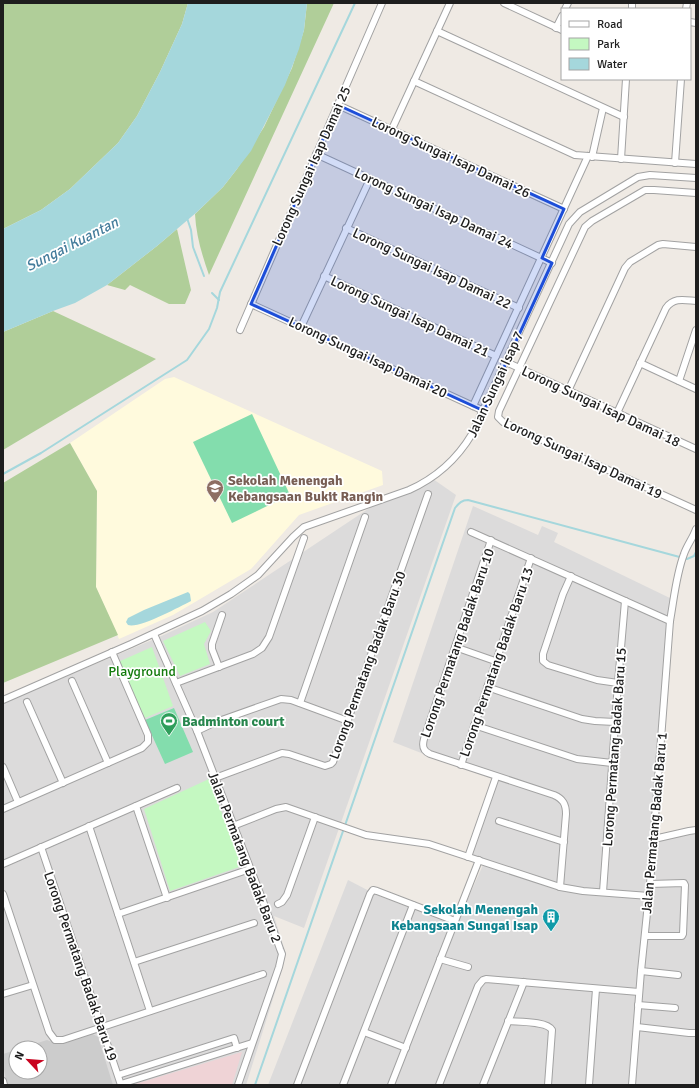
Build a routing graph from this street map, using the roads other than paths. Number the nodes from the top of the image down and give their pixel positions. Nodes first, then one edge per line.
1 (382, 3) edge
2 (450, 3) edge
3 (507, 4) edge
4 (559, 29) edge
5 (437, 31) junction
6 (626, 80) edge
7 (681, 80) edge
8 (414, 81) junction
9 (338, 105) junction
10 (603, 108) junction
11 (624, 117) junction
12 (392, 129) junction
13 (316, 154) junction
14 (590, 157) junction
15 (621, 159) junction
16 (675, 163) junction
17 (696, 164) edge
18 (370, 178) junction
19 (696, 178) edge
20 (696, 193) edge
21 (564, 209) junction
22 (346, 228) junction
23 (696, 247) edge
24 (542, 258) junction
25 (552, 263) junction
26 (324, 276) junction
27 (696, 301) edge
28 (251, 304) junction
29 (518, 308) junction
30 (301, 327) junction
31 (240, 330) dead end
32 (696, 330) edge
33 (496, 356) junction
34 (506, 362) junction
35 (640, 363) junction
36 (519, 368) junction
37 (679, 381) junction
38 (696, 389) edge
39 (568, 391) junction
40 (473, 406) junction
41 (484, 411) junction
42 (617, 413) junction
43 (696, 449) edge
44 (428, 494) dead end
45 (696, 510) edge
46 (366, 517) dead end
47 (696, 528) edge
48 (471, 532) dead end
49 (304, 538) dead end
50 (492, 540) junction
51 (531, 558) junction
52 (571, 576) junction
53 (625, 601) junction
54 (222, 615) dead end
55 (670, 621) junction
56 (154, 634) junction
57 (455, 647) junction
58 (112, 652) junction
59 (496, 661) junction
60 (219, 667) junction
61 (72, 681) dead end
62 (176, 683) junction
63 (618, 683) junction
64 (487, 687) junction
65 (3, 700) edge
66 (27, 702) dead end
67 (300, 703) junction
68 (348, 721) junction
69 (615, 722) junction
70 (474, 725) junction
71 (197, 731) junction
72 (108, 763) junction
73 (612, 763) junction
74 (461, 765) junction
75 (3, 767) edge
76 (496, 776) junction
77 (215, 778) junction
78 (63, 783) junction
79 (177, 788) dead end
80 (18, 802) junction
81 (136, 806) junction
82 (3, 809) edge
83 (314, 817) junction
84 (499, 821) dead end
85 (89, 826) junction
86 (233, 826) junction
87 (696, 830) edge
88 (654, 839) junction
89 (564, 842) junction
90 (41, 847) junction
91 (468, 857) junction
92 (479, 860) junction
93 (3, 864) edge
94 (250, 869) junction
95 (650, 884) junction
96 (560, 887) junction
97 (603, 892) junction
98 (3, 894) edge
99 (649, 896) junction
100 (167, 898) junction
101 (278, 904) dead end
102 (413, 905) junction
103 (118, 914) junction
104 (455, 921) junction
105 (254, 922) dead end
106 (645, 936) junction
107 (440, 959) junction
108 (134, 962) junction
109 (468, 967) dead end
110 (641, 971) junction
111 (263, 974) dead end
112 (678, 975) dead end
113 (524, 982) junction
114 (33, 985) junction
115 (596, 989) junction
116 (639, 992) junction
117 (3, 994) edge
118 (638, 1005) junction
119 (675, 1008) dead end
120 (150, 1011) junction
121 (508, 1021) junction
122 (101, 1027) junction
123 (636, 1027) junction
124 (364, 1032) junction
125 (696, 1032) edge
126 (252, 1043) junction
127 (237, 1048) junction
128 (406, 1048) junction
129 (118, 1075) junction
130 (3, 1081) edge
131 (121, 1084) edge
132 (4, 1085) edge
133 (238, 1085) edge
134 (297, 1085) edge
135 (343, 1085) edge
136 (391, 1085) edge
137 (439, 1085) edge
138 (483, 1085) edge
139 (548, 1085) edge
140 (589, 1085) edge
141 (632, 1085) edge

1 - 9 street, Lorong Sungai Isap Damai 25
2 - 5 street
3 - 4 street
5 - 8 street
5 - 10 street
6 - 11 street
7 - 16 street
8 - 12 street
8 - 14 street
9 - 12 street, Lorong Sungai Isap Damai 26
9 - 13 street, Lorong Sungai Isap Damai 25
10 - 11 street
10 - 14 street
11 - 15 street
12 - 21 street, Lorong Sungai Isap Damai 26
13 - 18 street, Lorong Sungai Isap Damai 24
13 - 28 street, Lorong Sungai Isap Damai 25
14 - 15 street
14 - 21 street
15 - 16 street
16 - 17 street
18 - 22 street
18 - 24 street, Lorong Sungai Isap Damai 24
19 - 25 street, Jalan Sungai Isap 7
20 - 36 street, Lorong Sungai Isap Damai 19
21 - 24 street
22 - 26 street
22 - 29 street, Lorong Sungai Isap Damai 22
23 - 39 street
24 - 25 street, Lorong Sungai Isap Damai 24
24 - 29 street
25 - 34 street, Jalan Sungai Isap 7
26 - 30 street
26 - 33 street, Lorong Sungai Isap Damai 21
27 - 35 street
28 - 30 street, Lorong Sungai Isap Damai 20
28 - 31 street, Lorong Sungai Isap Damai 25
29 - 33 street
30 - 40 street, Lorong Sungai Isap Damai 20
32 - 37 street
33 - 40 street
34 - 36 street, Lorong Sungai Isap Damai 18
34 - 41 street, Jalan Sungai Isap 7
35 - 37 street
35 - 42 street
36 - 39 street, Lorong Sungai Isap Damai 18
36 - 45 street, Lorong Sungai Isap Damai 19
37 - 38 street
39 - 42 street, Lorong Sungai Isap Damai 18
40 - 41 street, Lorong Sungai Isap Damai 20
41 - 56 street, Jalan Sungai Isap 7
42 - 43 street, Lorong Sungai Isap Damai 18
44 - 68 street, Lorong Permatang Badak Baru 30
46 - 67 street
47 - 55 street, Jalan Permatang Badak Baru 1
48 - 50 street
49 - 60 street
50 - 51 street
50 - 57 street, Lorong Permatang Badak Baru 10
51 - 52 street
51 - 59 street, Lorong Permatang Badak Baru 13
52 - 53 street
52 - 63 street
53 - 55 street
53 - 63 street, Lorong Permatang Badak Baru 15
54 - 60 street
55 - 88 street, Jalan Permatang Badak Baru 1
56 - 58 street, Jalan Sungai Isap 7
56 - 62 street, Jalan Permatang Badak Baru 2
57 - 59 street
57 - 74 street, Lorong Permatang Badak Baru 10
58 - 65 street, Jalan Sungai Isap 7
58 - 72 street
59 - 64 street, Lorong Permatang Badak Baru 13
60 - 62 street
61 - 72 street
62 - 71 street, Jalan Permatang Badak Baru 2
63 - 69 street, Lorong Permatang Badak Baru 15
64 - 69 street
64 - 70 street, Lorong Permatang Badak Baru 13
66 - 78 street
67 - 68 street
67 - 71 street
68 - 77 street, Lorong Permatang Badak Baru 30
69 - 73 street, Lorong Permatang Badak Baru 15
70 - 73 street
70 - 74 street, Lorong Permatang Badak Baru 13
71 - 77 street, Jalan Permatang Badak Baru 2
72 - 78 street
73 - 97 street, Lorong Permatang Badak Baru 15
74 - 76 street, Lorong Permatang Badak Baru 10
75 - 80 street
76 - 89 street, Lorong Permatang Badak Baru 10
76 - 91 street
77 - 86 street, Jalan Permatang Badak Baru 2
78 - 80 street
79 - 81 street
80 - 82 street
81 - 85 street
81 - 100 street
83 - 86 street
83 - 91 street
83 - 101 street
84 - 89 street
85 - 90 street
85 - 103 street
86 - 94 street, Jalan Permatang Badak Baru 2
87 - 88 street
88 - 95 street, Jalan Permatang Badak Baru 1
89 - 96 street, Lorong Permatang Badak Baru 10
90 - 93 street
90 - 122 street, Lorong Permatang Badak Baru 19
91 - 92 street
92 - 96 street
92 - 104 street
94 - 100 street
94 - 126 street, Jalan Permatang Badak Baru 2
95 - 99 street, Jalan Permatang Badak Baru 1
95 - 106 street
96 - 97 street
97 - 99 street
98 - 114 street
99 - 106 street, Jalan Permatang Badak Baru 1
100 - 103 street
102 - 104 street
102 - 124 street
102 - 134 street
103 - 108 street
104 - 107 street
105 - 108 street
106 - 110 street, Jalan Permatang Badak Baru 1
107 - 109 street
107 - 128 street
108 - 120 street
110 - 112 street
110 - 116 street, Jalan Permatang Badak Baru 1
111 - 120 street
113 - 115 street
113 - 121 street
113 - 137 street
114 - 117 street
114 - 122 street
115 - 116 street
115 - 140 street
116 - 118 street, Jalan Permatang Badak Baru 1
118 - 119 street
118 - 123 street, Jalan Permatang Badak Baru 1
120 - 122 street
121 - 138 street
121 - 139 street
122 - 129 street, Lorong Permatang Badak Baru 19
123 - 125 street
123 - 141 street, Jalan Permatang Badak Baru 1
124 - 128 street
124 - 135 street
126 - 127 street
126 - 133 street, Jalan Permatang Badak Baru 2
127 - 129 street
127 - 131 street
128 - 136 street
129 - 131 street, Lorong Permatang Badak Baru 19
130 - 132 street

